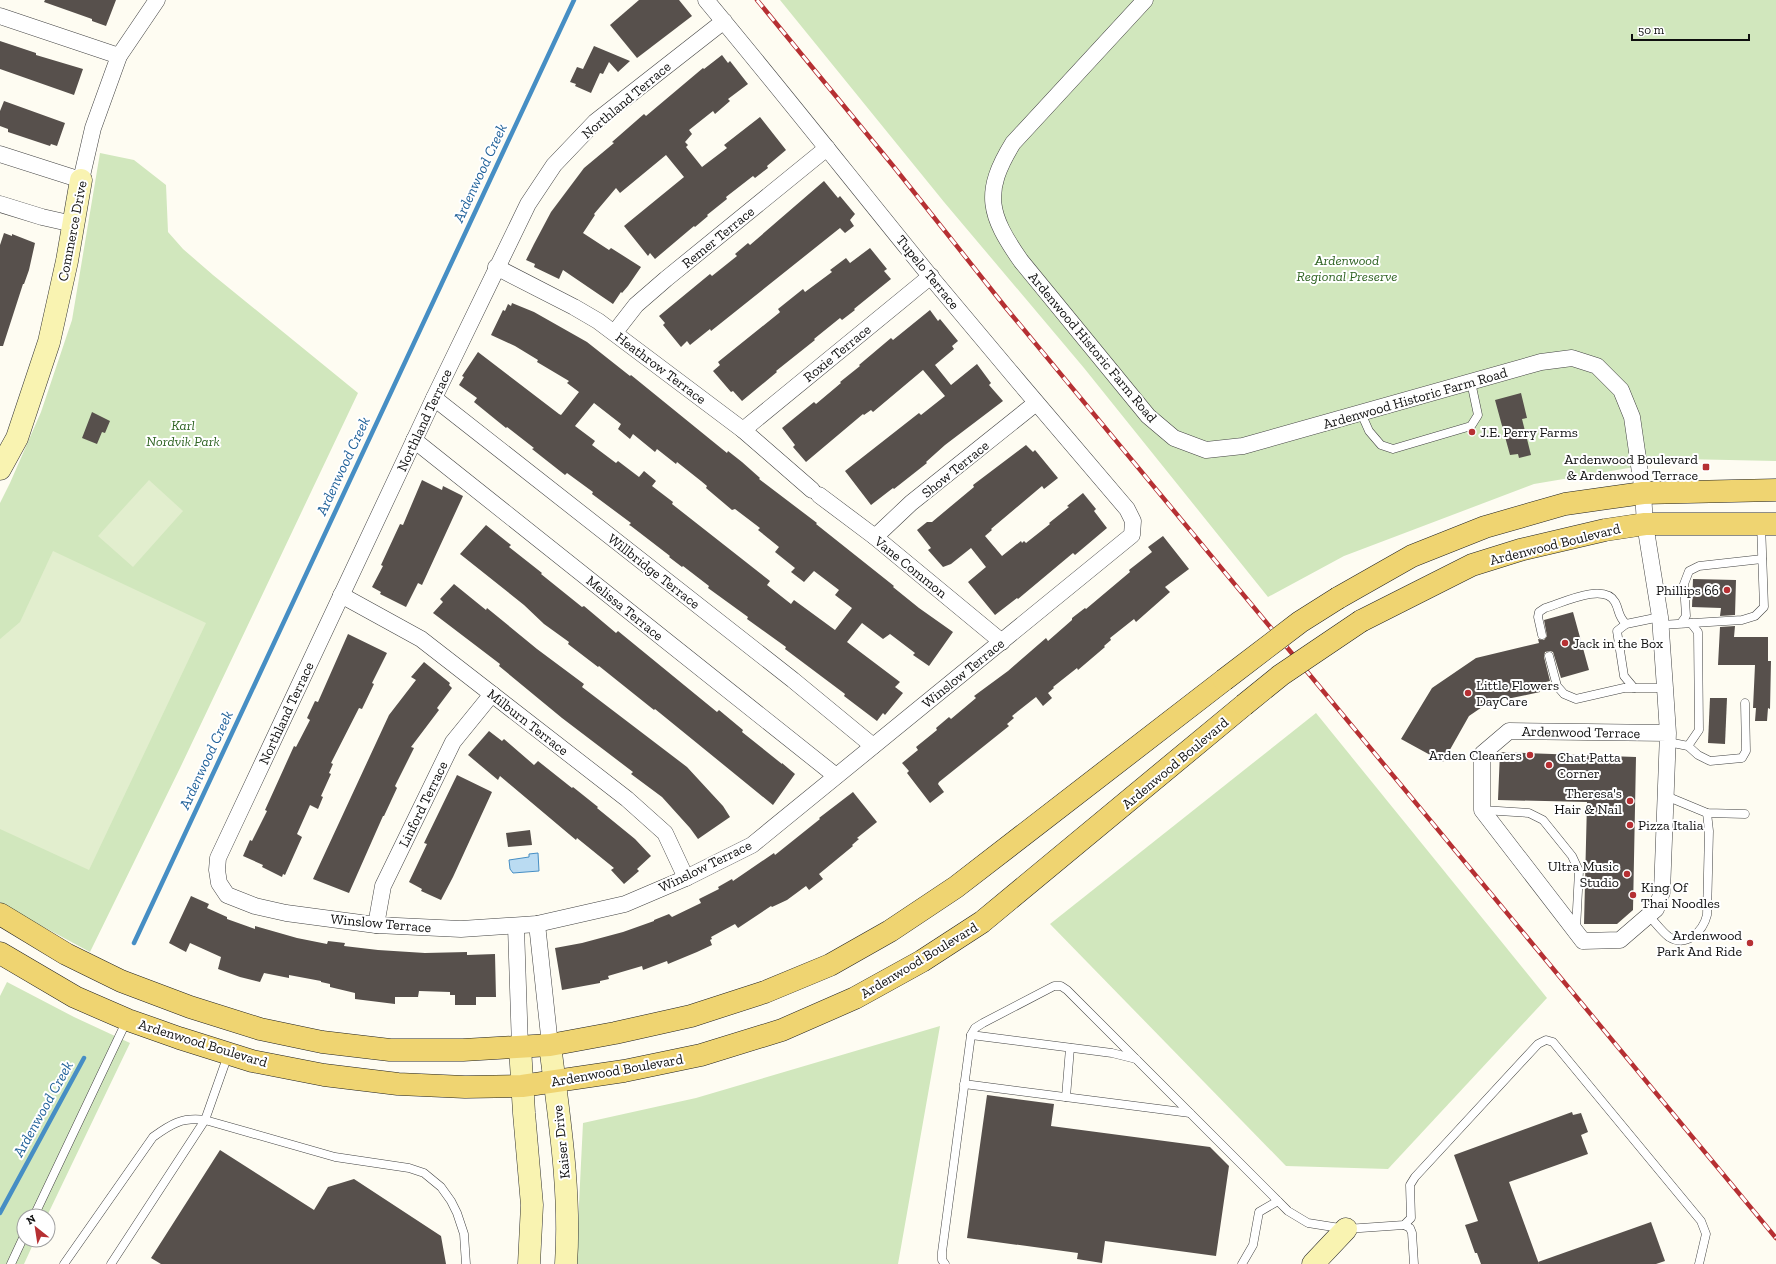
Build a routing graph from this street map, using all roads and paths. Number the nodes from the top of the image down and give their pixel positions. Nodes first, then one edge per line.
1 (157, 0) edge
2 (706, 0) edge
3 (1145, 0) edge
4 (0, 16) edge
5 (724, 21) junction
6 (120, 56) junction
7 (827, 148) junction
8 (0, 154) edge
9 (80, 180) junction
10 (0, 204) edge
11 (72, 224) junction
12 (496, 267) junction
13 (931, 276) junction
14 (615, 332) junction
15 (1471, 382) junction
16 (434, 398) junction
17 (1036, 403) junction
18 (1361, 413) junction
19 (743, 430) junction
20 (414, 440) junction
21 (2, 460) edge
22 (1776, 490) edge
23 (815, 492) joint
24 (1643, 493) junction
25 (1134, 521) joint
26 (1645, 524) junction
27 (1769, 524) edge
28 (875, 537) junction
29 (1762, 559) junction
30 (341, 595) junction
31 (1661, 621) junction
32 (1681, 623) junction
33 (1691, 623) junction
34 (1626, 624) junction
35 (1542, 635) dead end
36 (1002, 642) junction
37 (1549, 656) dead end
38 (1634, 688) junction
39 (1665, 688) junction
40 (492, 694) junction
41 (1745, 703) dead end
42 (1668, 737) junction
43 (873, 746) junction
44 (1688, 746) junction
45 (836, 776) junction
46 (1666, 796) junction
47 (1482, 810) junction
48 (1707, 813) junction
49 (1745, 814) dead end
50 (686, 878) junction
51 (219, 883) joint
52 (0, 914) edge
53 (1649, 916) junction
54 (537, 924) junction
55 (376, 925) junction
56 (516, 927) junction
57 (1576, 931) junction
58 (0, 953) edge
59 (128, 1020) junction
60 (970, 1035) junction
61 (550, 1045) junction
62 (520, 1047) junction
63 (1070, 1048) junction
64 (228, 1053) junction
65 (1136, 1060) junction
66 (554, 1081) junction
67 (964, 1084) junction
68 (522, 1086) junction
69 (1066, 1097) junction
70 (1190, 1113) junction
71 (205, 1120) junction
72 (1278, 1201) junction
73 (38, 1208) edge
74 (1404, 1224) junction
75 (1346, 1229) junction
76 (18, 1248) edge
77 (11, 1264) edge
78 (65, 1264) edge
79 (111, 1264) edge
80 (466, 1264) edge
81 (529, 1264) edge
82 (566, 1264) edge
83 (945, 1264) edge
84 (1242, 1264) edge
85 (1314, 1264) edge
86 (1414, 1264) edge
87 (1699, 1264) edge

1 - 6 street, Commerce Drive
2 - 5 street, Tupelo Terrace
3 - 18 street, Ardenwood Historic Farm Road
4 - 6 street
5 - 7 street, Tupelo Terrace
5 - 12 street, Northland Terrace
6 - 9 street, Commerce Drive
7 - 13 street, Tupelo Terrace
7 - 14 street, Remer Terrace
8 - 9 street
9 - 11 street, Commerce Drive
10 - 11 street
11 - 21 street, Commerce Drive
12 - 14 street, Heathrow Terrace
12 - 16 street, Northland Terrace
13 - 17 street, Tupelo Terrace
13 - 19 street, Roxie Terrace
14 - 19 street, Heathrow Terrace
15 - 18 street, Ardenwood Historic Farm Road
15 - 18 lane
15 - 24 street, Ardenwood Historic Farm Road
16 - 20 street, Northland Terrace
16 - 43 street, Willbridge Terrace
17 - 25 street, Tupelo Terrace
17 - 28 street, Show Terrace
19 - 23 street, Heathrow Terrace
20 - 30 street, Northland Terrace
20 - 45 street, Melissa Terrace
22 - 24 main road
23 - 28 street, Vane Common
24 - 26 street
24 - 61 main road, bridge
25 - 36 street, Winslow Terrace
26 - 27 main road, Ardenwood Boulevard
26 - 31 street
26 - 66 main road, Ardenwood Boulevard, bridge
27 - 29 lane
28 - 36 street, Vane Common
29 - 32 lane
29 - 33 lane
30 - 40 street, Milburn Terrace
30 - 51 street, Northland Terrace
31 - 32 lane
31 - 34 lane
31 - 39 street
32 - 33 lane
33 - 44 lane
34 - 35 lane
34 - 38 lane
36 - 43 street, Winslow Terrace
37 - 38 lane
38 - 39 lane
39 - 42 street
40 - 50 street, Milburn Terrace
40 - 55 street, Linford Terrace
41 - 44 lane
42 - 44 lane
42 - 46 street
42 - 47 street, Ardenwood Terrace
43 - 45 street, Winslow Terrace
45 - 50 street, Winslow Terrace
46 - 48 lane
46 - 53 street
47 - 57 street
47 - 57 lane
48 - 49 lane
48 - 53 lane
50 - 54 street, Winslow Terrace
51 - 55 street, Winslow Terrace
52 - 62 main road
53 - 57 street
54 - 56 street, Winslow Terrace
54 - 61 street, Kaiser Drive
55 - 56 street, Winslow Terrace
56 - 62 street
58 - 59 main road, Ardenwood Boulevard
59 - 64 main road, Ardenwood Boulevard
59 - 73 lane
60 - 63 lane
60 - 65 lane
60 - 67 lane
61 - 62 main road
61 - 66 street, Kaiser Drive
62 - 68 street
63 - 65 lane
63 - 69 lane
64 - 68 main road, Ardenwood Boulevard
64 - 71 lane
65 - 70 lane
66 - 68 main road, Ardenwood Boulevard
66 - 82 street, Kaiser Drive
67 - 69 lane
67 - 83 lane
68 - 81 street
69 - 70 lane
70 - 72 lane
71 - 78 lane
71 - 79 lane
71 - 80 lane
72 - 75 lane
72 - 84 lane
74 - 75 lane
74 - 86 lane
74 - 87 lane
75 - 85 street
76 - 77 lane

